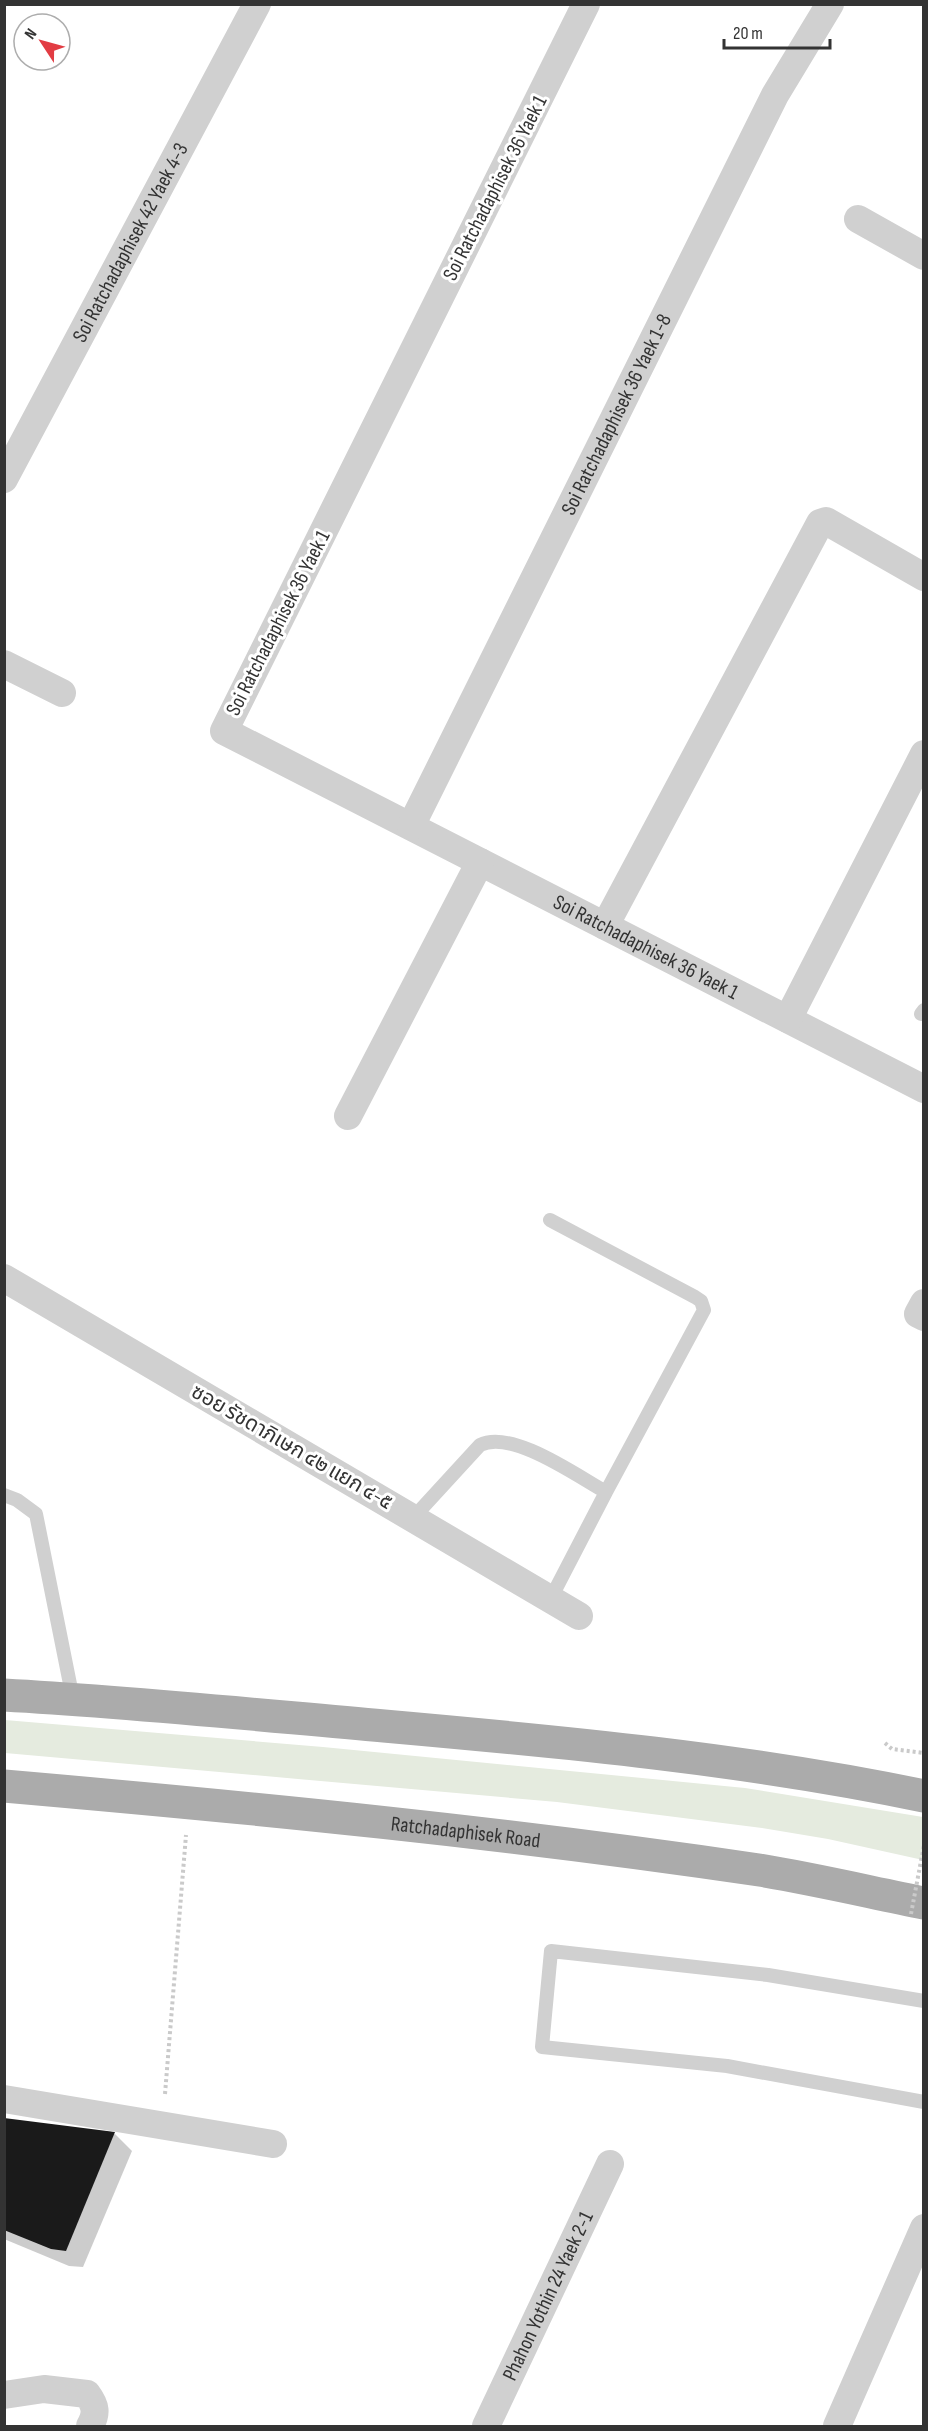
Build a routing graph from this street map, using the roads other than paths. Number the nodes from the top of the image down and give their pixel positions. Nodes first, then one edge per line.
1 (257, 4) edge
2 (586, 4) edge
3 (830, 4) edge
4 (858, 219) dead end
5 (924, 256) edge
6 (4, 478) edge
7 (924, 577) edge
8 (4, 664) edge
9 (62, 693) dead end
10 (924, 754) edge
11 (411, 826) junction
12 (480, 862) junction
13 (605, 926) junction
14 (788, 1019) junction
15 (924, 1089) edge
16 (348, 1116) dead end
17 (550, 1220) dead end
18 (4, 1278) edge
19 (924, 1304) edge
20 (924, 1317) edge
21 (606, 1492) junction
22 (4, 1495) edge
23 (413, 1518) junction
24 (551, 1598) junction
25 (579, 1616) dead end
26 (4, 1695) edge
27 (73, 1699) junction
28 (4, 1786) edge
29 (924, 1796) edge
30 (917, 1908) edge
31 (924, 2001) edge
32 (4, 2099) edge
33 (924, 2102) edge
34 (273, 2144) dead end
35 (610, 2164) dead end
36 (924, 2228) edge
37 (4, 2395) edge
38 (90, 2427) edge
39 (486, 2427) edge
40 (837, 2427) edge

1 - 6 street, Soi Ratchadaphisek 42 Yaek 4-3
2 - 11 street, Soi Ratchadaphisek 36 Yaek 1
3 - 11 street, Soi Ratchadaphisek 36 Yaek 1-8
4 - 5 street
7 - 13 street
8 - 9 street
10 - 14 street
11 - 12 street, Soi Ratchadaphisek 36 Yaek 1
12 - 13 street, Soi Ratchadaphisek 36 Yaek 1
12 - 16 street
13 - 14 street, Soi Ratchadaphisek 36 Yaek 1
14 - 15 street, Soi Ratchadaphisek 36 Yaek 1
17 - 21 lane
18 - 23 street, ซอย รัชดาภิเษก ๔๒ แยก ๔-๕
19 - 20 street
21 - 23 lane
21 - 24 lane
22 - 27 lane
23 - 24 street, ซอย รัชดาภิเษก ๔๒ แยก ๔-๕
24 - 25 street, ซอย รัชดาภิเษก ๔๒ แยก ๔-๕
26 - 27 main road
27 - 29 main road
28 - 30 main road, Ratchadaphisek Road
31 - 33 lane
32 - 34 street
35 - 39 street, Phahon Yothin 24 Yaek 2-1
36 - 40 street
37 - 38 street

